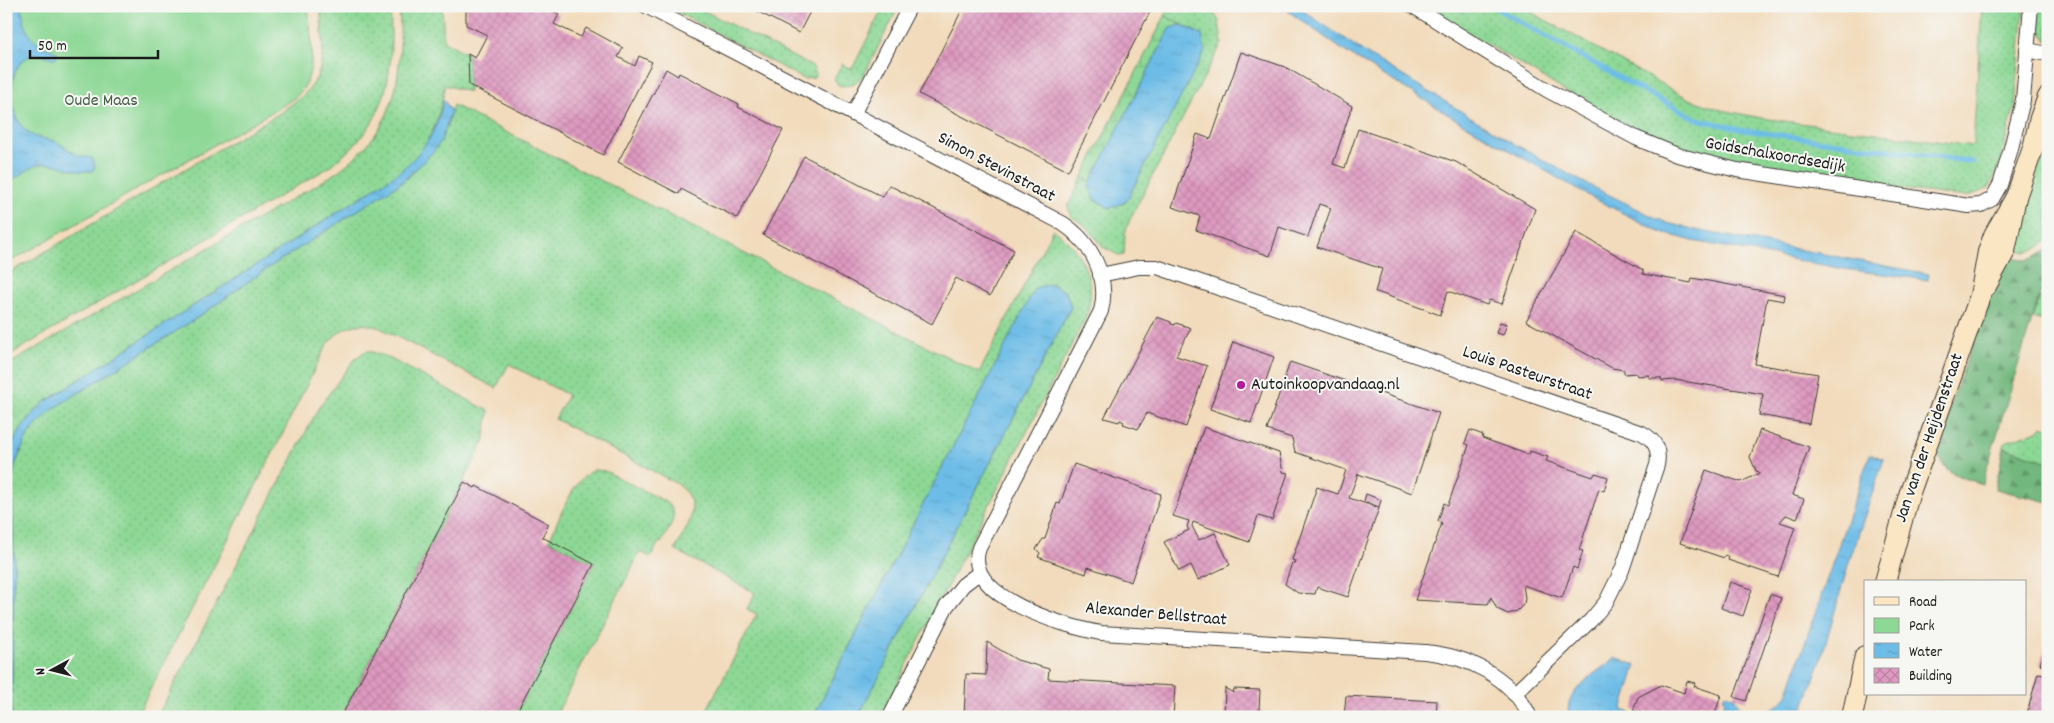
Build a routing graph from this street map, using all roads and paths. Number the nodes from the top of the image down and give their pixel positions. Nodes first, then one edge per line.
1 (646, 6) edge
2 (910, 6) edge
3 (1413, 6) edge
4 (2031, 6) edge
5 (2027, 50) junction
6 (2048, 54) edge
7 (2048, 97) edge
8 (853, 114) junction
9 (2048, 129) edge
10 (2033, 148) junction
11 (1100, 275) junction
12 (979, 573) junction
13 (1886, 580) edge
14 (1864, 661) edge
15 (1514, 694) junction
16 (890, 717) edge
17 (1530, 717) edge
18 (1843, 717) edge
19 (1852, 717) edge

1 - 8 street
2 - 8 street
3 - 5 street, Goidschalxoordsedijk
4 - 5 street, Goidschalxoordsedijk
5 - 6 street
7 - 10 street, Jan van der Heijdenstraat
8 - 11 street, Simon Stevinstraat
9 - 10 street, Jan van der Heijdenstraat
10 - 13 street, Jan van der Heijdenstraat
11 - 12 street
11 - 15 street, Louis Pasteurstraat
12 - 15 street, Alexander Bellstraat
12 - 16 street
14 - 18 street
14 - 19 street
15 - 17 street, Alexander Bellstraat

